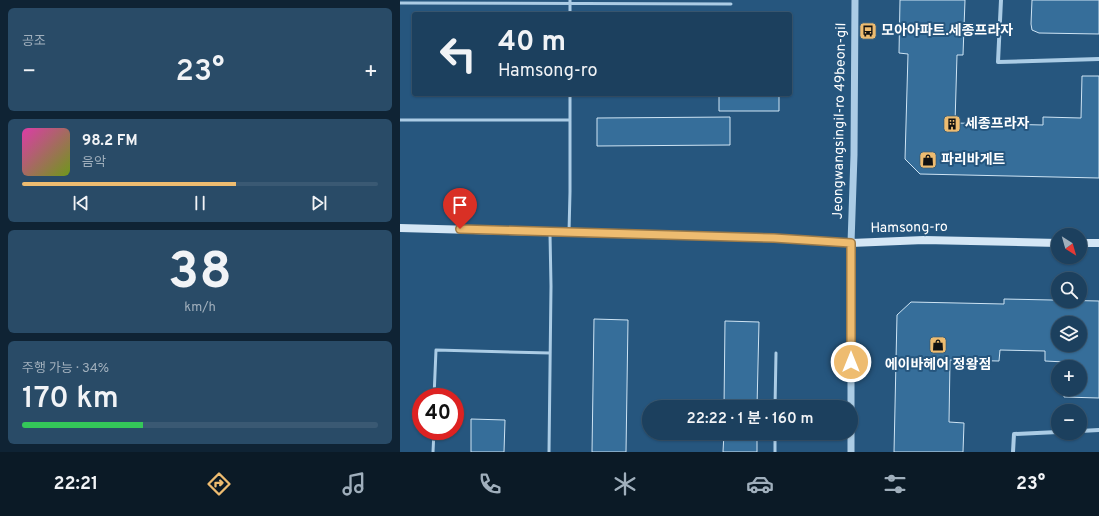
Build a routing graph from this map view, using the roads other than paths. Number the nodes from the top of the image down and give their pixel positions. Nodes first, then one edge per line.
1 (855, 0) edge
2 (1001, 0) edge
3 (570, 2) edge
4 (400, 4) edge
5 (731, 4) dead end
6 (1099, 59) edge
7 (570, 96) edge
8 (400, 120) edge
9 (570, 120) junction
10 (400, 228) edge
11 (550, 231) junction
12 (569, 232) junction
13 (1051, 242) edge
14 (851, 243) junction
15 (1087, 243) edge
16 (1099, 243) edge
17 (550, 353) junction
18 (776, 353) dead end
19 (434, 388) edge
20 (775, 400) edge
21 (851, 400) edge
22 (1099, 430) edge
23 (1087, 431) edge
24 (1051, 432) edge
25 (434, 440) edge
26 (775, 440) edge
27 (851, 440) edge
28 (433, 452) edge
29 (549, 452) edge
30 (775, 452) edge
31 (851, 452) edge
32 (1013, 452) edge

1 - 14 street, Jeongwangsingil-ro 49beon-gil
2 - 6 street
3 - 4 lane
3 - 5 lane
7 - 9 lane
8 - 9 lane
9 - 12 lane
10 - 11 main road, Hamsong-ro
11 - 12 main road, Hamsong-ro
11 - 17 lane
12 - 14 main road, Hamsong-ro
13 - 14 main road, Hamsong-ro
14 - 21 street, Jeongwangsingil-ro 49beon-gil
15 - 16 main road
17 - 19 lane
17 - 29 lane
18 - 20 lane
22 - 23 street
24 - 32 street
25 - 28 lane
26 - 30 lane
27 - 31 street

